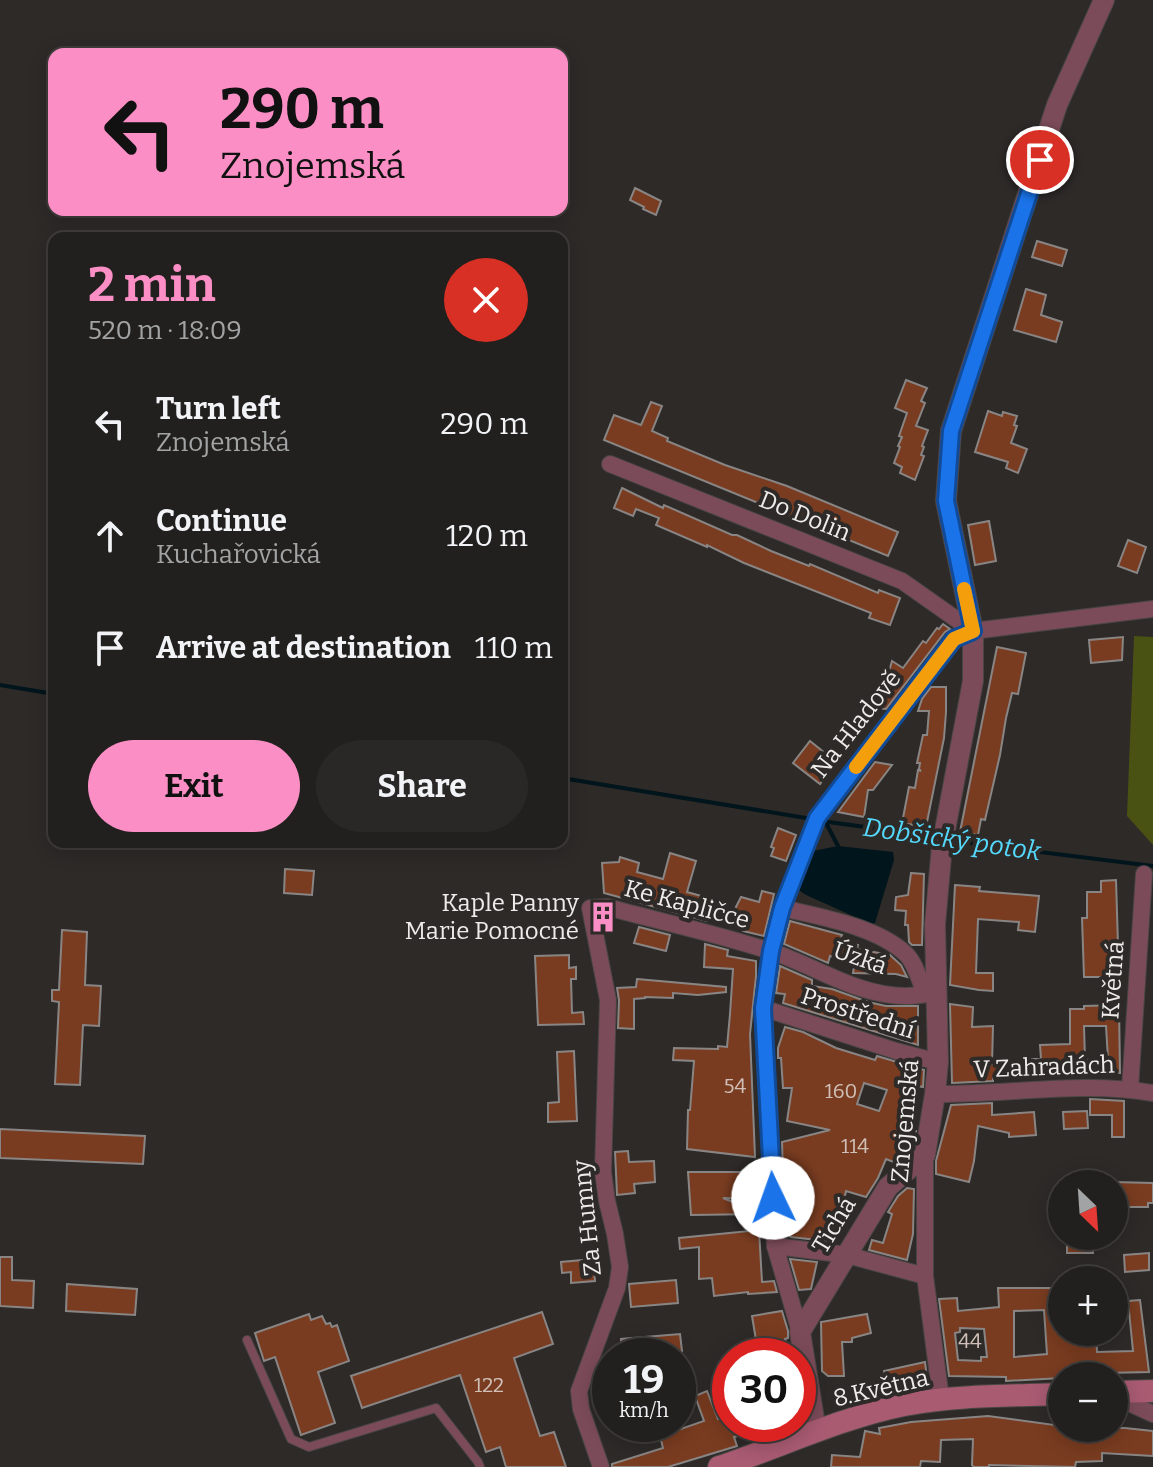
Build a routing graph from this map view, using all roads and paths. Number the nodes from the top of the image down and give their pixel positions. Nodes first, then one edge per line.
1 (1104, 0) edge
2 (610, 464) dead end
3 (1153, 609) edge
4 (973, 631) junction
5 (1144, 874) dead end
6 (590, 908) joint
7 (782, 908) junction
8 (771, 951) junction
9 (931, 993) junction
10 (763, 1008) junction
11 (938, 1062) junction
12 (1130, 1089) junction
13 (1153, 1093) edge
14 (935, 1094) junction
15 (925, 1155) junction
16 (775, 1246) junction
17 (847, 1255) junction
18 (925, 1276) junction
19 (800, 1332) junction
20 (801, 1338) edge
21 (247, 1340) dead end
22 (1153, 1391) edge
23 (1128, 1393) edge
24 (1048, 1395) edge
25 (941, 1399) junction
26 (1128, 1401) edge
27 (1153, 1414) edge
28 (816, 1431) edge
29 (793, 1442) edge
30 (750, 1462) edge
31 (480, 1467) edge
32 (601, 1467) edge
33 (719, 1467) edge

1 - 4 street, Znojemská
2 - 4 street, Do Dolin
3 - 4 street
4 - 7 street, Na Hladově
4 - 9 street, Znojemská
5 - 12 street, Květná
6 - 8 street, Ke Kapličce
6 - 32 street, Za Humny
7 - 8 street, Na Hladově
7 - 9 street
8 - 9 street, Úzká
8 - 10 street, Na Hladově
9 - 11 street, Znojemská
10 - 11 street, Prostřední
10 - 16 street, Na Hladově
11 - 14 street, Znojemská
12 - 13 street, V Zahradách
12 - 14 street, V Zahradách
14 - 15 street, Znojemská
15 - 17 street, Tichá
15 - 18 street, Znojemská
16 - 17 street
16 - 19 street, Na Hladově
17 - 18 street
17 - 19 street, Tichá
18 - 25 street, Znojemská
19 - 20 street, Na Hladově
21 - 31 lane
22 - 23 main road
24 - 25 main road, 8.Května
25 - 28 main road, 8.Května
26 - 27 street
29 - 30 main road, 8.Května
30 - 33 main road, 8.Května

